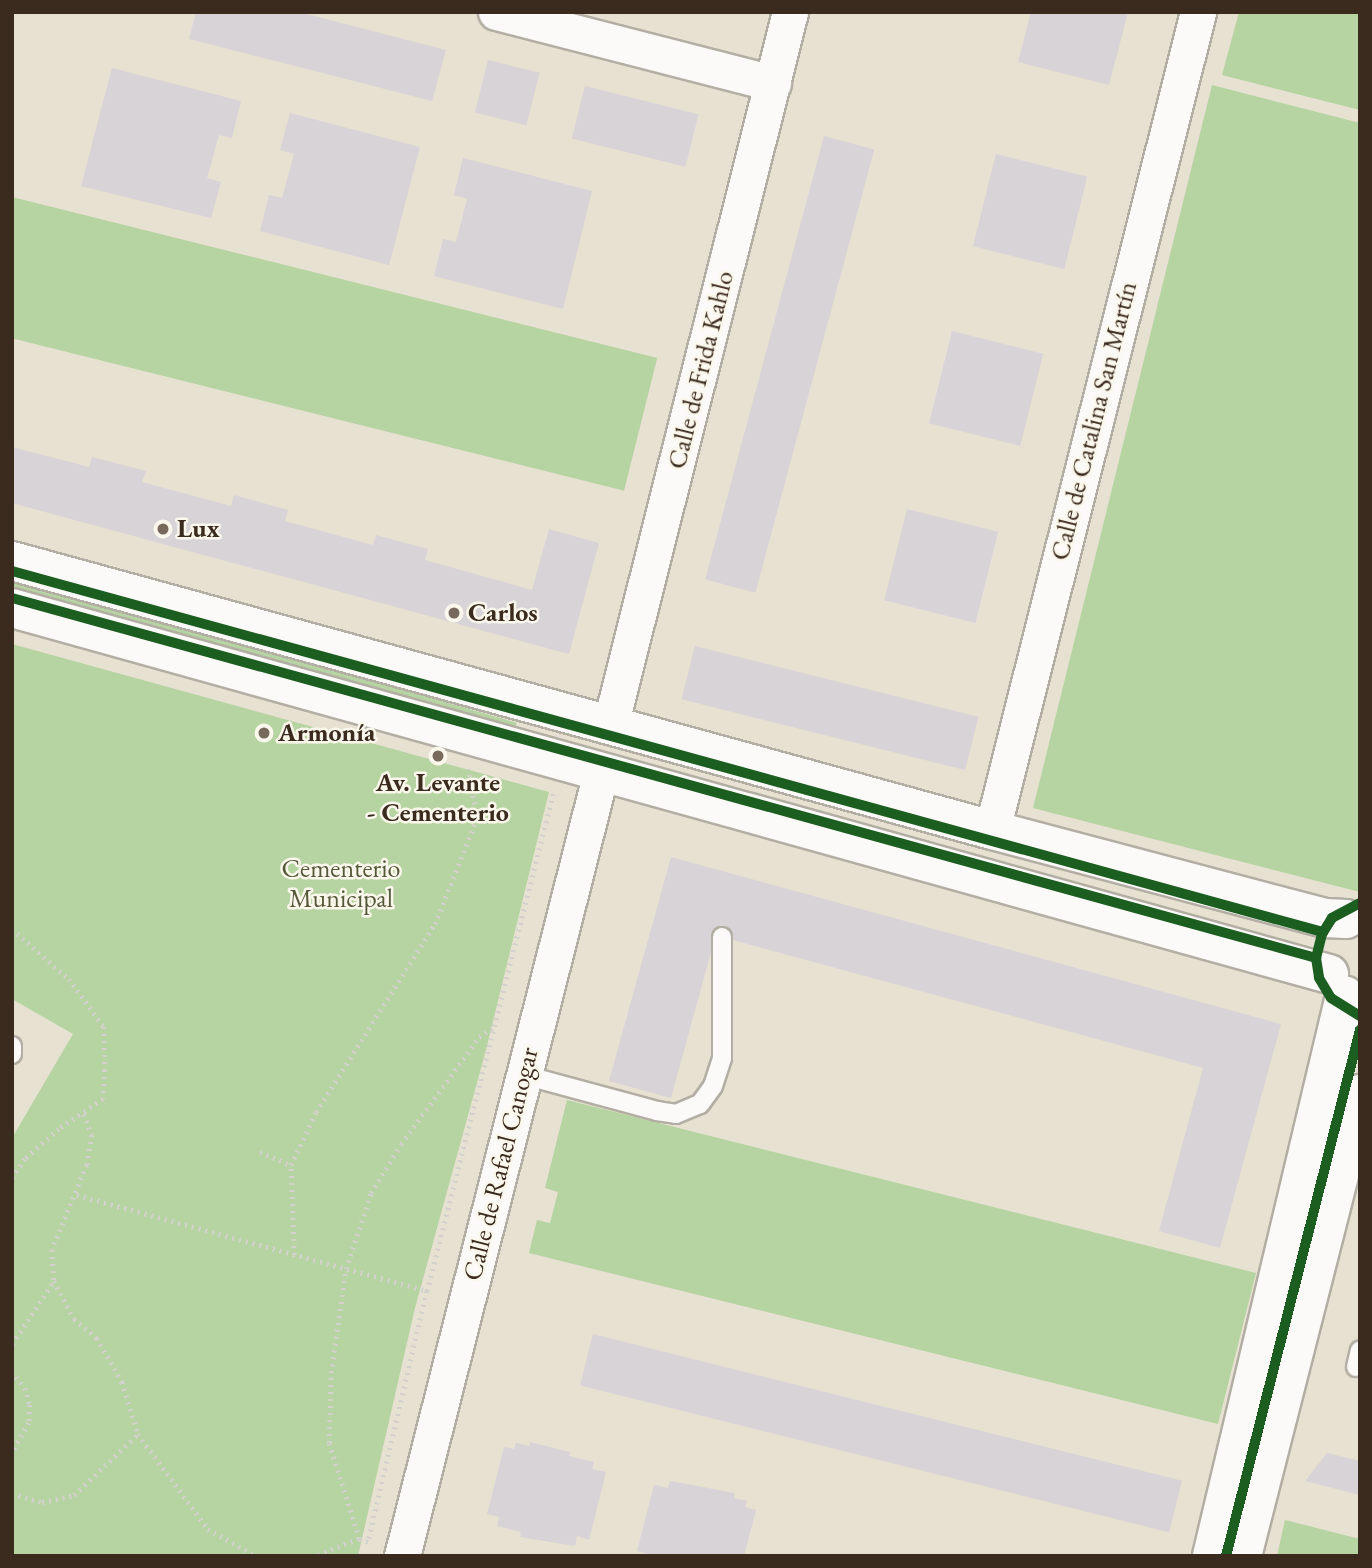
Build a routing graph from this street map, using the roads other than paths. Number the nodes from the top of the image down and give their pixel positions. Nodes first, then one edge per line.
1 (496, 12) edge
2 (790, 12) edge
3 (1198, 12) edge
4 (773, 83) junction
5 (12, 561) edge
6 (12, 608) edge
7 (610, 726) junction
8 (601, 772) junction
9 (992, 830) junction
10 (1353, 916) edge
11 (722, 937) dead end
12 (1344, 991) edge
13 (12, 1046) edge
14 (12, 1054) edge
15 (524, 1075) junction
16 (1360, 1094) edge
17 (1350, 1179) edge
18 (402, 1556) edge
19 (1212, 1556) edge
20 (1242, 1556) edge

1 - 4 street
2 - 4 street, Calle de Frida Kahlo
3 - 9 street, Calle de Catalina San Martín
4 - 7 street, Calle de Frida Kahlo
5 - 7 street
6 - 8 street
7 - 9 street
8 - 12 street
8 - 15 street, Calle de Rafael Canogar
9 - 10 street
10 - 12 street
11 - 15 lane
12 - 19 street
13 - 14 lane
15 - 18 street, Calle de Rafael Canogar
16 - 17 street
17 - 20 street

